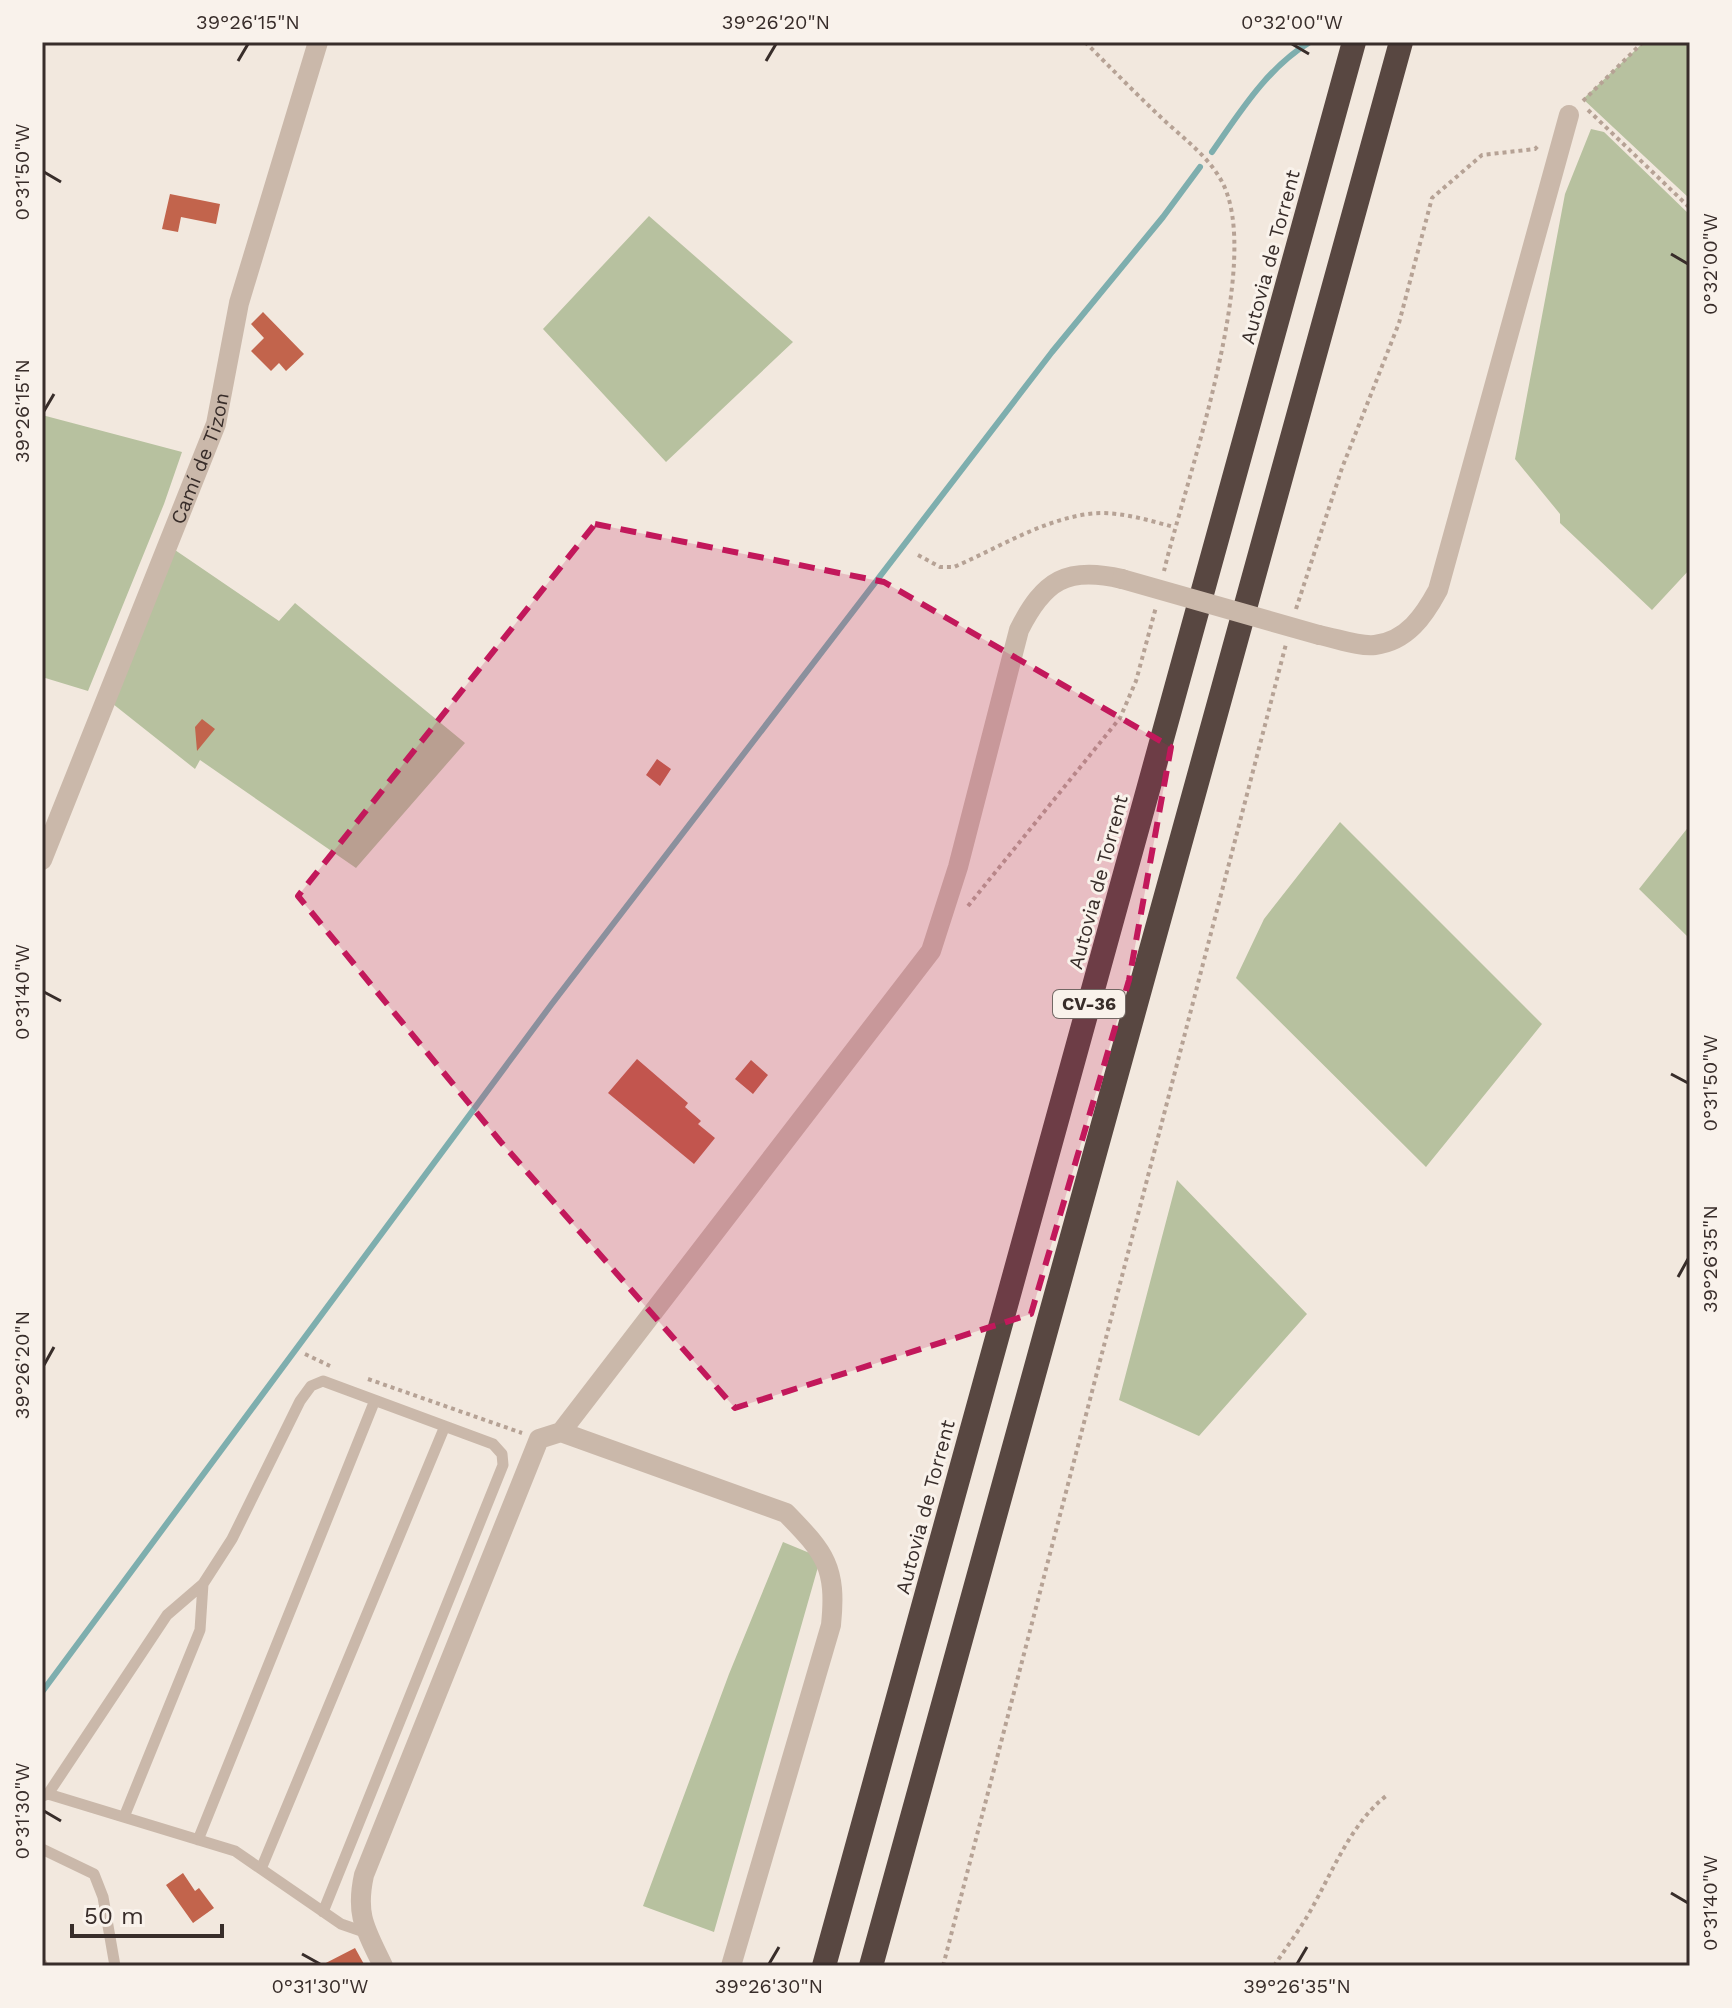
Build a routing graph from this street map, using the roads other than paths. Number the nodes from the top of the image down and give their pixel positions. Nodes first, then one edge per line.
1 (318, 42) edge
2 (1354, 42) edge
3 (1401, 42) edge
4 (1575, 109) road end
5 (42, 860) edge
6 (375, 1400) junction
7 (445, 1426) junction
8 (561, 1432) junction
9 (203, 1584) junction
10 (45, 1795) edge
11 (124, 1817) junction
12 (198, 1840) junction
13 (42, 1849) edge
14 (261, 1869) junction
15 (323, 1912) junction
16 (367, 1933) junction
17 (115, 1966) edge
18 (383, 1966) edge
19 (731, 1966) edge
20 (824, 1966) edge
21 (871, 1966) edge

1 - 5 street, Camí de Tizon
2 - 20 highway, Autovia de Torrent / CV-36
3 - 21 highway, CV-36
4 - 8 street, bridge
6 - 7 lane
6 - 9 lane
6 - 12 lane
7 - 14 lane
7 - 15 lane
8 - 16 street
8 - 19 street
9 - 10 lane
9 - 11 lane
10 - 11 lane
11 - 12 lane
12 - 14 lane
13 - 17 lane
14 - 15 lane
15 - 16 lane
16 - 18 street

